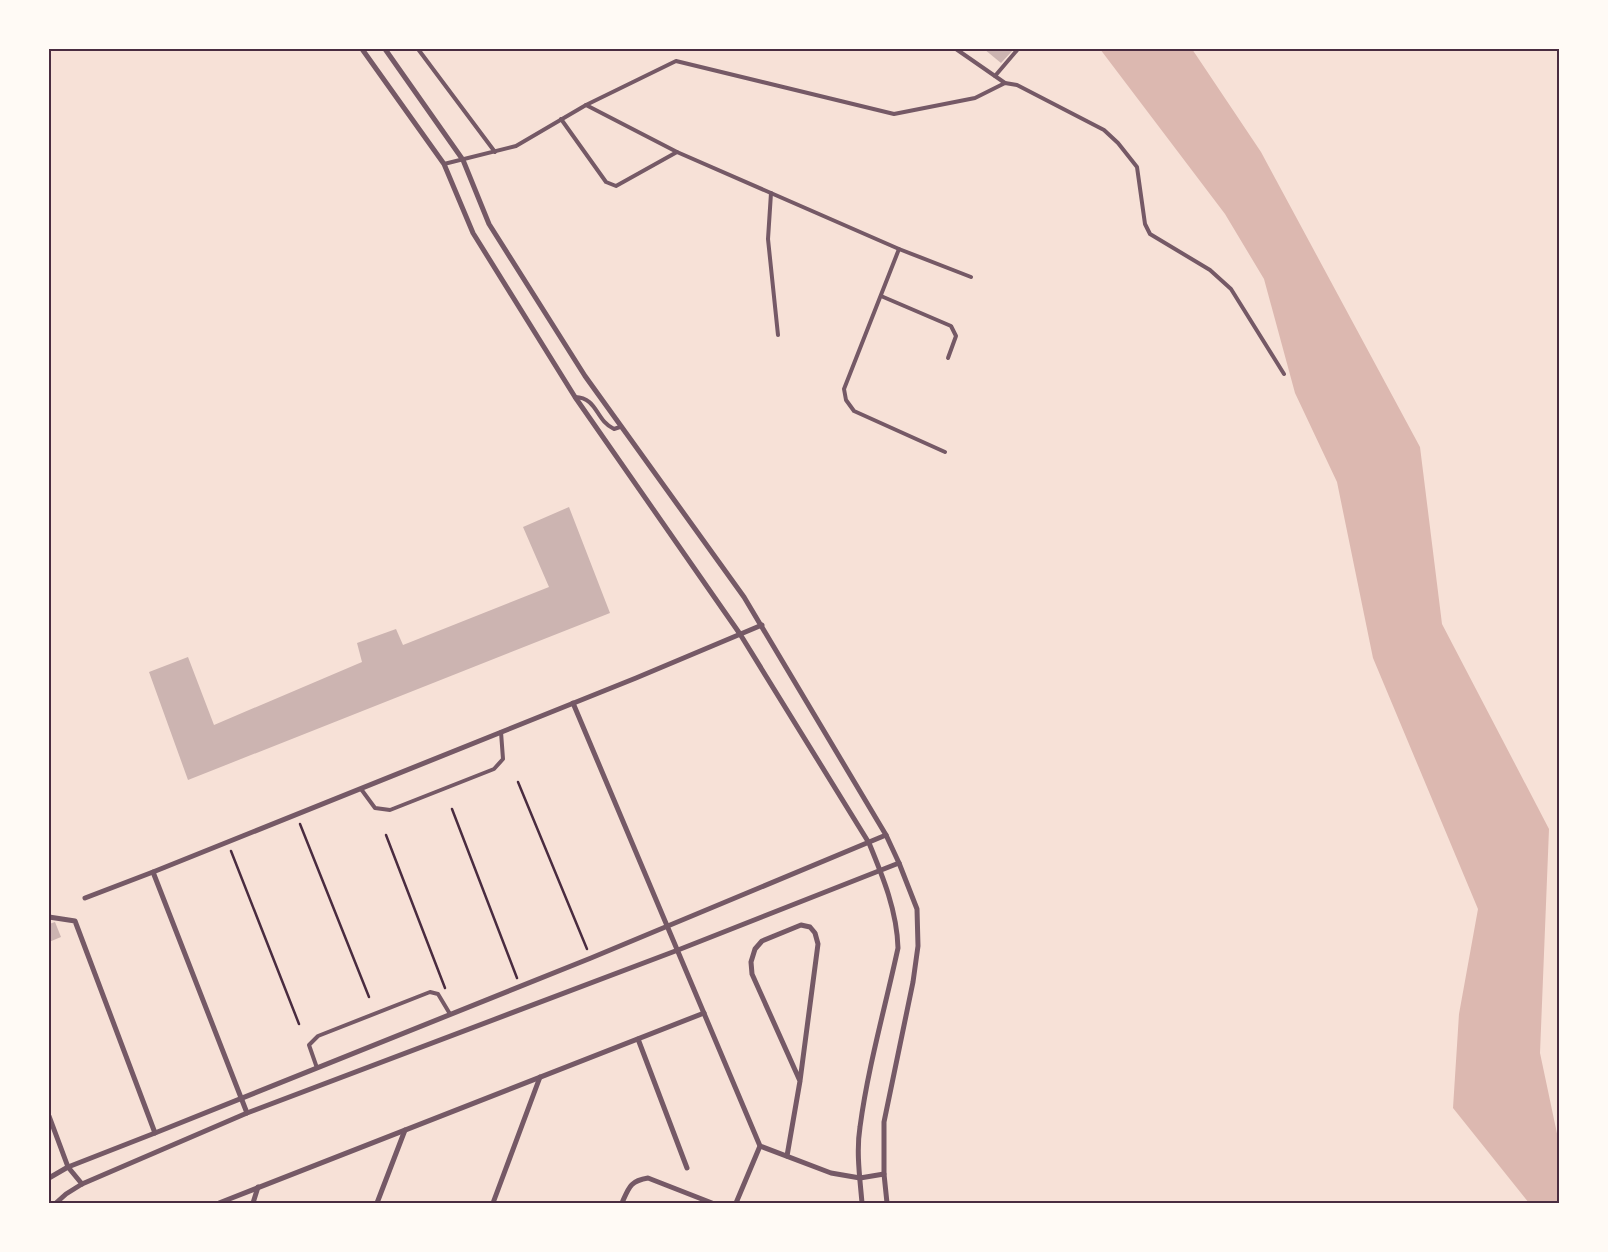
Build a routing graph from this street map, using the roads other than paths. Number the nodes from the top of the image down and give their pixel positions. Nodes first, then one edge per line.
1 (362, 49) edge
2 (385, 49) edge
3 (418, 49) edge
4 (956, 49) edge
5 (1018, 49) edge
6 (996, 76) junction
7 (1006, 83) junction
8 (586, 105) junction
9 (561, 119) junction
10 (495, 152) junction
11 (677, 152) junction
12 (463, 160) junction
13 (444, 164) junction
14 (770, 193) junction
15 (899, 249) junction
16 (971, 277) dead end
17 (880, 296) junction
18 (778, 335) dead end
19 (948, 358) dead end
20 (1284, 374) dead end
21 (574, 397) junction
22 (620, 427) junction
23 (945, 452) dead end
24 (762, 625) junction
25 (740, 634) junction
26 (573, 703) junction
27 (501, 732) junction
28 (361, 789) junction
29 (886, 835) junction
30 (869, 843) junction
31 (899, 863) junction
32 (880, 870) junction
33 (153, 872) junction
34 (85, 898) dead end
35 (49, 917) edge
36 (666, 926) junction
37 (678, 950) junction
38 (704, 1013) junction
39 (450, 1014) junction
40 (638, 1038) junction
41 (316, 1068) junction
42 (540, 1077) junction
43 (800, 1081) junction
44 (241, 1099) junction
45 (247, 1113) junction
46 (49, 1116) edge
47 (405, 1130) junction
48 (155, 1134) junction
49 (760, 1146) junction
50 (787, 1156) junction
51 (68, 1167) junction
52 (687, 1168) dead end
53 (884, 1174) junction
54 (49, 1178) edge
55 (860, 1178) junction
56 (82, 1184) junction
57 (258, 1187) junction
58 (56, 1203) edge
59 (219, 1203) edge
60 (253, 1203) edge
61 (377, 1203) edge
62 (493, 1203) edge
63 (622, 1203) edge
64 (712, 1203) edge
65 (736, 1203) edge
66 (862, 1203) edge
67 (886, 1203) edge

1 - 13 street
2 - 12 street
3 - 10 lane
4 - 6 lane
5 - 6 lane
6 - 7 lane
7 - 8 lane
7 - 20 lane
8 - 9 lane
8 - 11 lane
9 - 10 lane
9 - 11 lane
10 - 12 lane
11 - 14 lane
12 - 13 lane
12 - 22 street
13 - 21 street
14 - 15 lane
14 - 18 lane
15 - 16 lane
15 - 17 lane
17 - 19 lane
17 - 23 lane
21 - 22 lane
21 - 25 street
22 - 24 street
24 - 25 street
24 - 29 street
25 - 26 street
25 - 30 street
26 - 27 street
26 - 36 street
27 - 28 street
27 - 28 lane
28 - 33 street
29 - 30 street
29 - 31 street
30 - 32 street
30 - 36 street
31 - 32 street
31 - 53 street
32 - 37 street
32 - 55 street
33 - 34 street
33 - 44 street
35 - 48 street
36 - 37 street
36 - 39 street
37 - 38 street
37 - 45 street
38 - 40 street
38 - 49 street
39 - 41 street
39 - 41 lane
40 - 42 street
40 - 52 street
41 - 44 street
42 - 47 street
42 - 62 street
43 - 43 street
43 - 50 street
44 - 45 street
44 - 48 street
45 - 56 street
46 - 51 street
47 - 57 street
47 - 61 street
48 - 51 street
49 - 50 street
49 - 65 street
50 - 55 street
51 - 54 street
51 - 56 street
53 - 55 street
53 - 67 street
55 - 66 street
56 - 58 street
57 - 59 street
57 - 60 street
63 - 64 street

